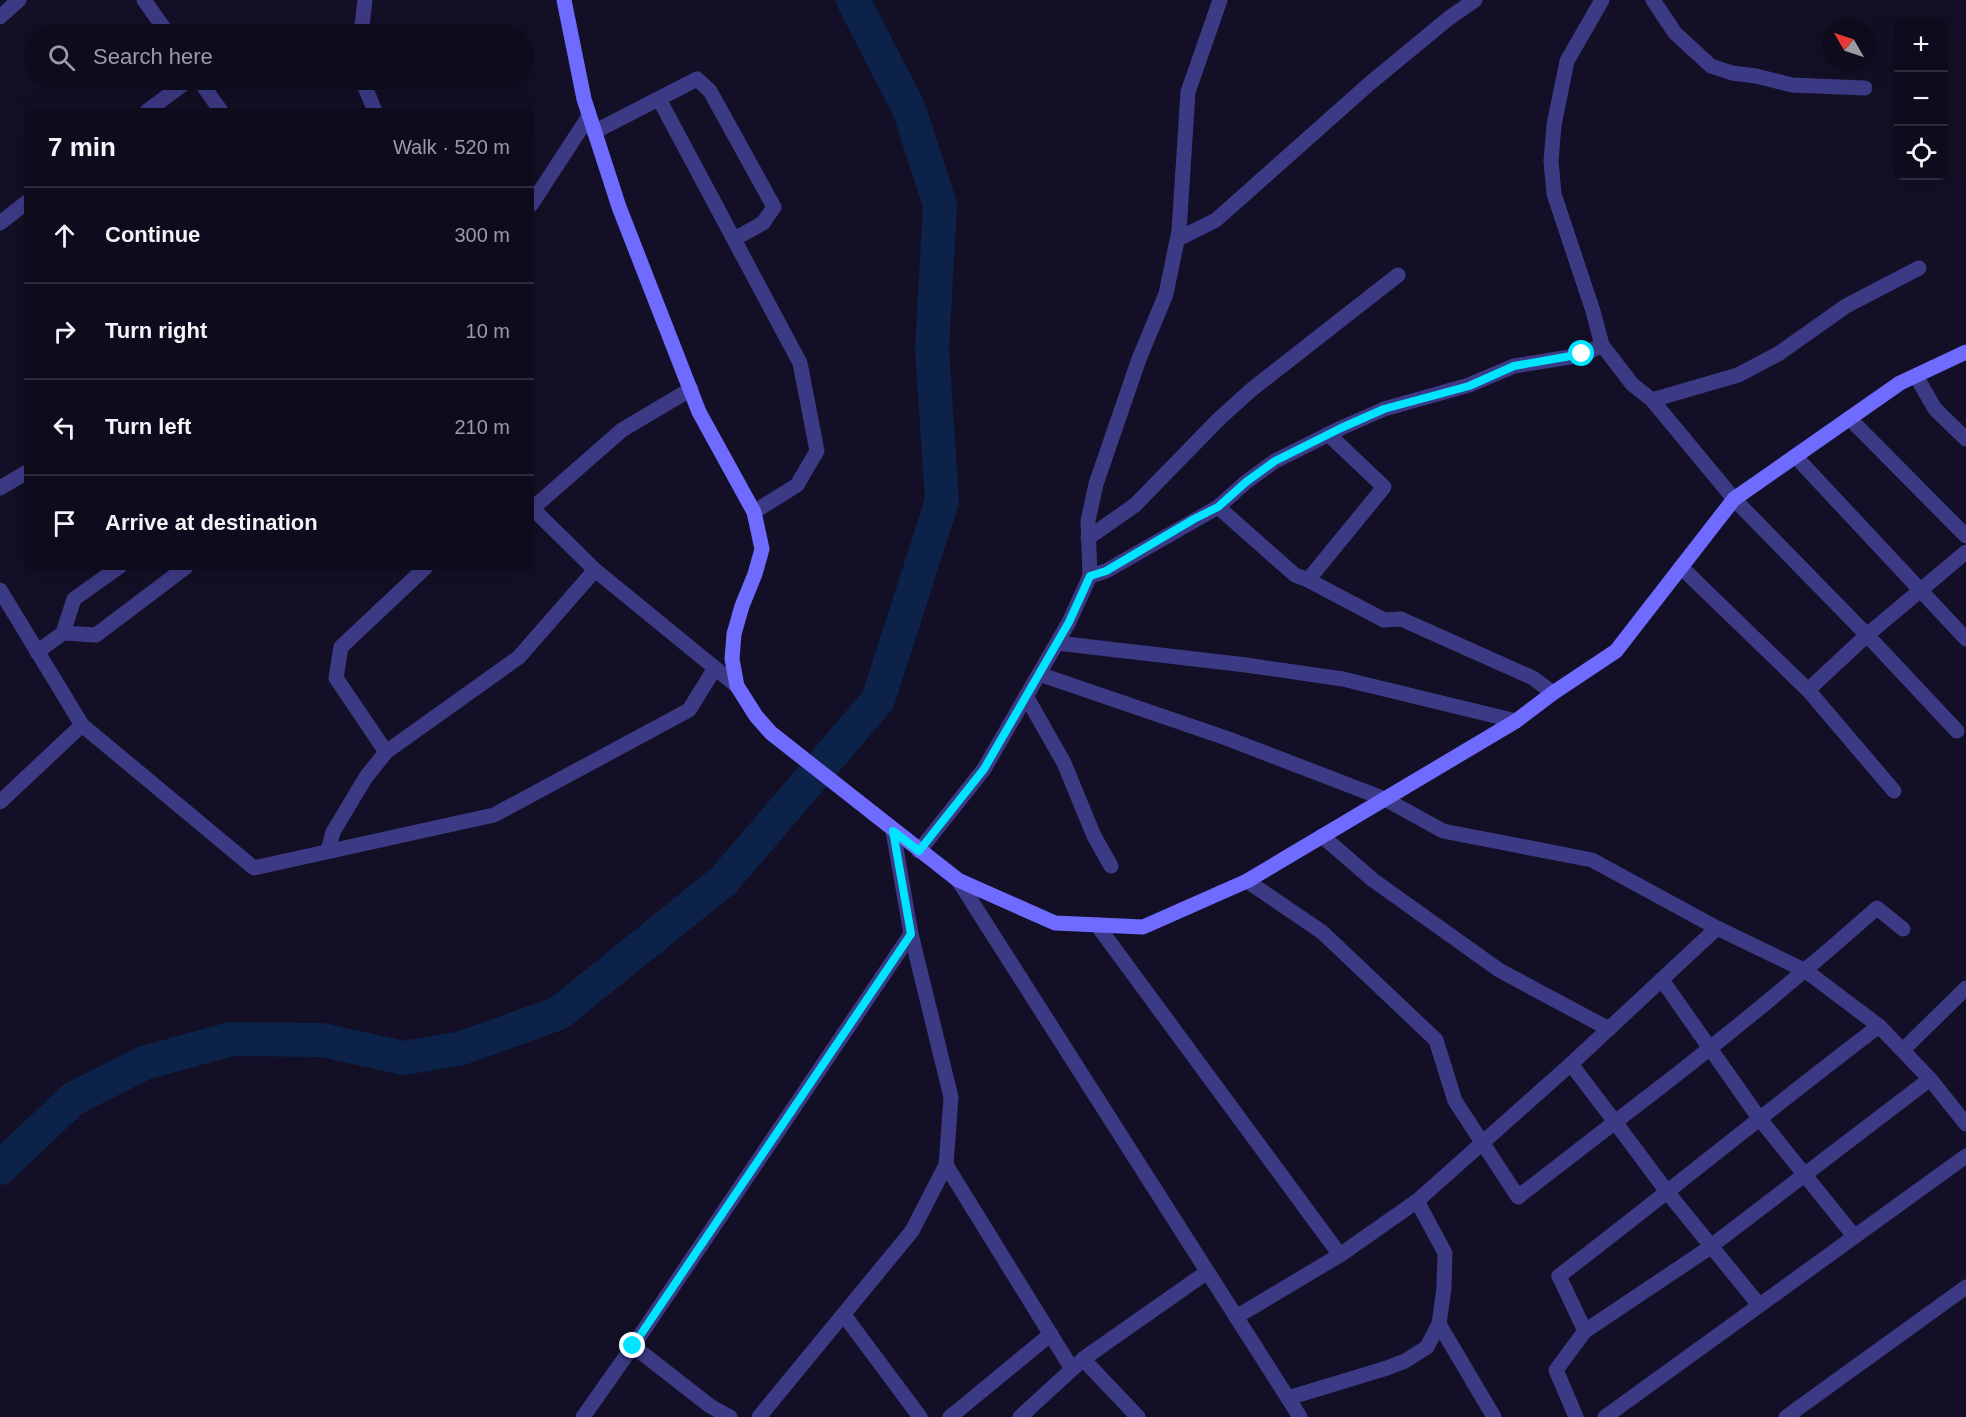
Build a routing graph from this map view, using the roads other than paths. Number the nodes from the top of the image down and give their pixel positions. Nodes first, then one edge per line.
1 (19, 0) edge
2 (144, 0) edge
3 (564, 0) edge
4 (1220, 0) edge
5 (1475, 0) edge
6 (1602, 0) edge
7 (1653, 0) edge
8 (367, 1) edge
9 (0, 16) edge
10 (161, 24) edge
11 (363, 24) edge
12 (1866, 88) dead end
13 (175, 90) edge
14 (207, 90) edge
15 (366, 90) edge
16 (658, 99) junction
17 (151, 108) edge
18 (220, 108) edge
19 (374, 108) edge
20 (589, 116) junction
21 (594, 132) junction
22 (534, 200) edge
23 (24, 204) edge
24 (0, 223) edge
25 (734, 239) junction
26 (1178, 240) junction
27 (1919, 268) dead end
28 (1398, 275) dead end
29 (1602, 345) junction
30 (1966, 352) edge
31 (1916, 376) junction
32 (690, 389) junction
33 (1652, 400) junction
34 (1849, 417) junction
35 (1328, 434) junction
36 (1966, 439) edge
37 (1795, 456) junction
38 (24, 474) edge
39 (0, 488) edge
40 (1734, 500) junction
41 (534, 506) edge
42 (1218, 507) junction
43 (534, 510) edge
44 (754, 512) junction
45 (1966, 536) edge
46 (1089, 538) junction
47 (1966, 552) edge
48 (1681, 567) junction
49 (115, 570) edge
50 (182, 570) edge
51 (423, 570) edge
52 (595, 570) junction
53 (1090, 576) junction
54 (1308, 580) junction
55 (0, 590) edge
56 (1920, 590) junction
57 (63, 633) junction
58 (1867, 635) junction
59 (1966, 639) edge
60 (1057, 643) junction
61 (37, 652) junction
62 (715, 668) junction
63 (1039, 674) junction
64 (737, 686) junction
65 (1808, 690) junction
66 (1553, 693) junction
67 (1026, 696) junction
68 (1516, 721) junction
69 (82, 725) junction
70 (1957, 731) dead end
71 (386, 752) junction
72 (1894, 791) dead end
73 (1385, 799) junction
74 (0, 802) edge
75 (893, 831) junction
76 (1322, 836) junction
77 (328, 851) junction
78 (919, 851) junction
79 (1111, 866) dead end
80 (958, 880) junction
81 (1247, 881) junction
82 (1097, 925) junction
83 (1717, 928) junction
84 (1903, 928) dead end
85 (911, 934) junction
86 (1806, 971) junction
87 (1662, 980) junction
88 (1966, 988) edge
89 (1879, 1026) junction
90 (1609, 1029) junction
91 (1711, 1049) junction
92 (1903, 1050) junction
93 (1571, 1064) junction
94 (1930, 1079) junction
95 (1759, 1118) junction
96 (1615, 1122) junction
97 (1966, 1124) edge
98 (1481, 1142) junction
99 (1966, 1156) edge
100 (946, 1166) junction
101 (1805, 1174) junction
102 (1668, 1192) junction
103 (1417, 1201) junction
104 (1854, 1236) junction
105 (1712, 1245) junction
106 (1340, 1255) junction
107 (1207, 1272) junction
108 (1966, 1287) edge
109 (1759, 1305) junction
110 (844, 1315) junction
111 (1236, 1317) junction
112 (1439, 1324) junction
113 (1585, 1331) junction
114 (1051, 1334) junction
115 (633, 1346) junction
116 (1078, 1364) junction
117 (1288, 1398) junction
118 (1030, 1414) edge
119 (583, 1417) edge
120 (730, 1417) edge
121 (759, 1417) edge
122 (920, 1417) edge
123 (950, 1417) edge
124 (1138, 1417) edge
125 (1300, 1417) edge
126 (1494, 1417) edge
127 (1576, 1417) edge
128 (1605, 1417) edge
129 (1786, 1417) edge

1 - 9 street
2 - 10 street
3 - 20 main road
4 - 26 street
5 - 26 street
6 - 29 street
7 - 12 street
8 - 11 street
13 - 17 street
14 - 18 street
15 - 19 street
16 - 21 street
16 - 25 street
16 - 25 street
20 - 21 main road
20 - 22 street
21 - 32 main road
23 - 24 street
25 - 44 street
26 - 46 street
27 - 33 street
28 - 46 street
29 - 33 street
29 - 35 street
30 - 31 main road
31 - 34 main road
31 - 36 street
32 - 41 street
32 - 44 main road
33 - 40 street
34 - 37 main road
34 - 45 street
35 - 42 street
35 - 54 street
37 - 40 main road
37 - 56 street
38 - 39 street
40 - 48 main road
40 - 58 street
42 - 53 street
42 - 54 street
43 - 52 street
44 - 64 main road
46 - 53 street
47 - 56 street
48 - 65 street
48 - 66 main road
49 - 57 street
50 - 57 street
51 - 71 street
52 - 62 street
52 - 71 street
53 - 60 street
54 - 66 street
55 - 61 street
56 - 58 street
56 - 59 street
57 - 61 street
58 - 65 street
58 - 70 street
60 - 63 street
60 - 68 street
61 - 69 street
62 - 64 street
62 - 77 street
63 - 67 street
63 - 73 street
64 - 75 main road
65 - 72 street
66 - 68 main road
67 - 78 street
67 - 79 street
68 - 73 main road
69 - 74 street
69 - 77 street
71 - 77 street
73 - 76 main road
73 - 83 street
75 - 78 main road
75 - 85 street
76 - 81 main road
76 - 90 street
78 - 80 main road
80 - 82 main road
80 - 107 street
81 - 82 main road
81 - 98 street
82 - 106 street
83 - 86 street
83 - 87 street
84 - 86 street
85 - 100 street
85 - 115 street
86 - 89 street
86 - 91 street
87 - 90 street
87 - 91 street
88 - 92 street
89 - 92 street
89 - 95 street
90 - 93 street
91 - 95 street
91 - 96 street
92 - 94 street
93 - 96 street
93 - 98 street
94 - 97 street
94 - 101 street
95 - 101 street
95 - 102 street
96 - 98 street
96 - 102 street
98 - 103 street
99 - 104 street
100 - 110 street
100 - 114 street
101 - 104 street
101 - 105 street
102 - 105 street
102 - 113 street
103 - 106 street
103 - 112 street
104 - 109 street
105 - 109 street
105 - 113 street
106 - 111 street
107 - 111 street
107 - 116 street
108 - 129 street
109 - 128 street
110 - 121 street
110 - 122 street
111 - 117 street
112 - 117 street
112 - 126 street
113 - 127 street
114 - 116 street
114 - 123 street
115 - 119 street
115 - 120 street
116 - 118 street
116 - 124 street
117 - 125 street

